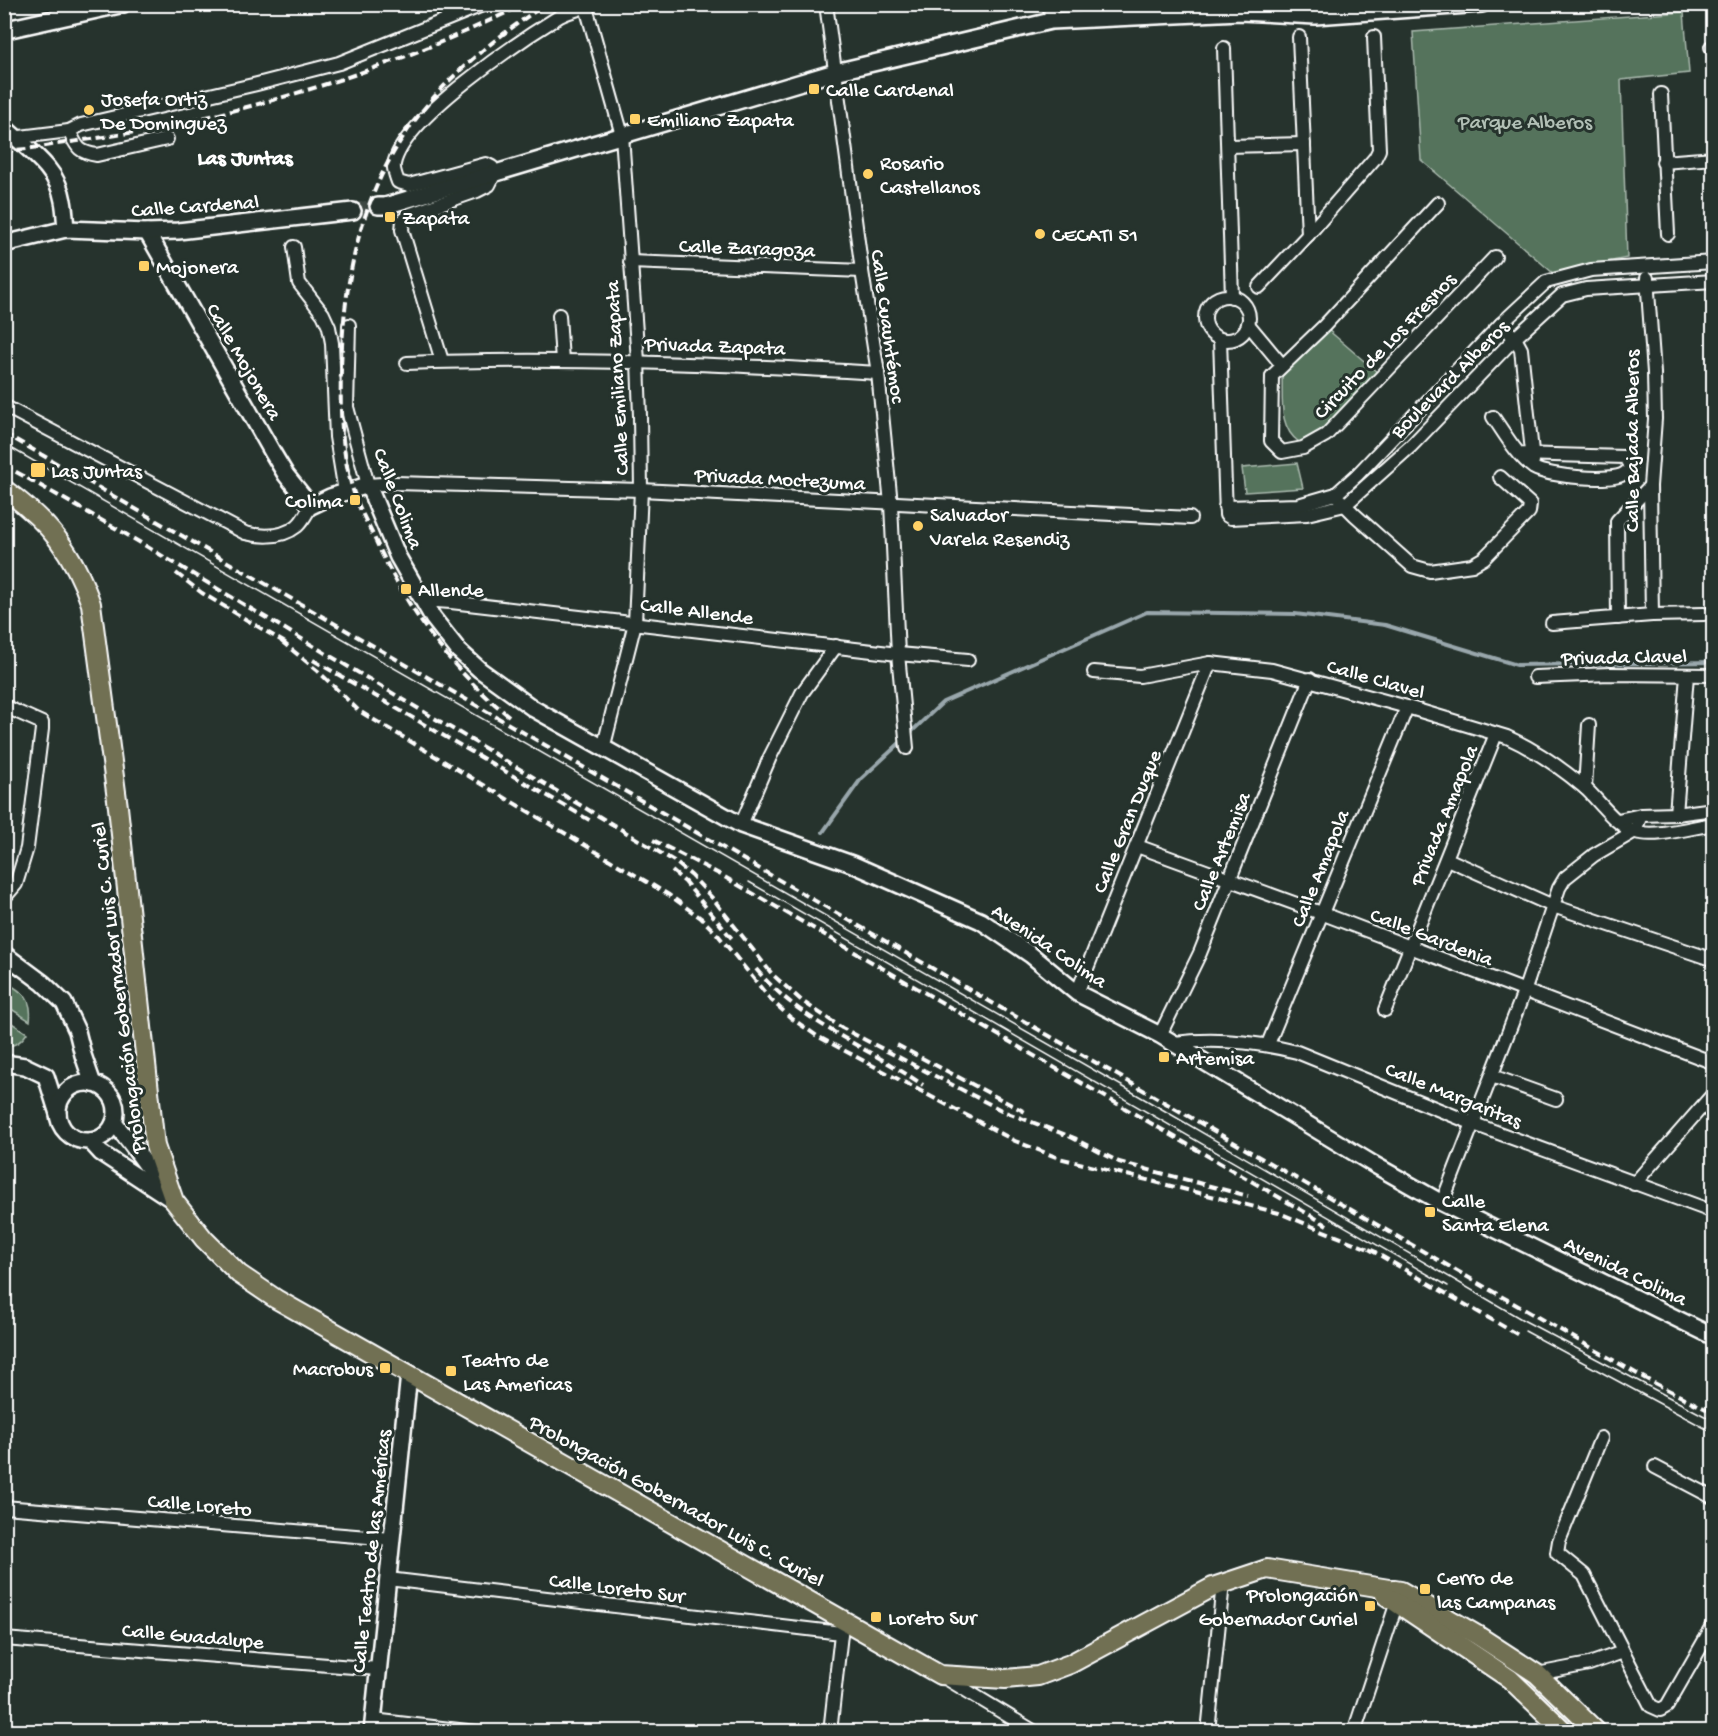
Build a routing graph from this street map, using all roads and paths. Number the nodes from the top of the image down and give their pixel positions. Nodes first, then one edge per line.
1 (122, 4) edge
2 (485, 4) edge
3 (826, 4) edge
4 (1050, 4) edge
5 (1482, 4) edge
6 (588, 6) edge
7 (1241, 8) edge
8 (76, 9) edge
9 (1051, 21) junction
10 (4, 30) edge
11 (1299, 37) dead end
12 (1374, 37) dead end
13 (1224, 48) dead end
14 (835, 72) junction
15 (1661, 94) dead end
16 (69, 131) junction
17 (8, 135) edge
18 (622, 135) junction
19 (167, 139) dead end
20 (1304, 144) junction
21 (1228, 146) junction
22 (1713, 158) edge
23 (1663, 162) junction
24 (494, 175) junction
25 (1438, 203) dead end
26 (378, 206) tunnel mouth
27 (353, 211) tunnel mouth
28 (66, 229) junction
29 (147, 232) junction
30 (1668, 234) dead end
31 (1308, 235) junction
32 (4, 244) edge
33 (294, 247) dead end
34 (1495, 257) dead end
35 (630, 262) junction
36 (1713, 262) edge
37 (1646, 267) junction
38 (862, 271) junction
39 (1713, 280) edge
40 (1647, 285) junction
41 (1259, 287) dead end
42 (1232, 297) junction
43 (560, 315) dead end
44 (1248, 324) junction
45 (1501, 324) junction
46 (349, 325) dead end
47 (1515, 338) junction
48 (1220, 339) junction
49 (442, 361) junction
50 (638, 361) junction
51 (562, 362) junction
52 (407, 363) dead end
53 (1282, 365) junction
54 (878, 373) junction
55 (4, 406) edge
56 (1493, 417) dead end
57 (1526, 454) junction
58 (1500, 477) dead end
59 (368, 485) junction
60 (1650, 486) junction
61 (4, 489) edge
62 (641, 490) junction
63 (345, 492) junction
64 (1336, 494) junction
65 (891, 504) junction
66 (1345, 505) junction
67 (311, 506) junction
68 (1225, 507) junction
69 (1190, 518) dead end
70 (421, 600) junction
71 (1704, 614) dead end
72 (1652, 615) junction
73 (1618, 618) junction
74 (635, 623) junction
75 (1552, 623) dead end
76 (836, 646) junction
77 (898, 654) junction
78 (968, 660) dead end
79 (1210, 663) junction
80 (1094, 672) dead end
81 (1687, 675) junction
82 (1713, 675) edge
83 (1535, 677) dead end
84 (1310, 679) junction
85 (4, 706) edge
86 (1407, 707) junction
87 (1589, 725) dead end
88 (1496, 734) junction
89 (907, 748) dead end
90 (603, 749) junction
91 (1585, 788) junction
92 (1713, 809) edge
93 (1676, 814) junction
94 (1641, 815) junction
95 (1618, 820) junction
96 (1713, 824) edge
97 (741, 825) junction
98 (1635, 831) junction
99 (1137, 846) junction
100 (1447, 859) junction
101 (1229, 880) junction
102 (4, 898) edge
103 (1553, 906) junction
104 (1321, 914) junction
105 (1411, 948) junction
106 (4, 954) edge
107 (1713, 960) edge
108 (1524, 992) junction
109 (1077, 993) junction
110 (1385, 1010) dead end
111 (1160, 1035) junction
112 (1174, 1043) junction
113 (1268, 1044) junction
114 (4, 1063) edge
115 (1713, 1063) edge
116 (1492, 1076) junction
117 (93, 1084) junction
118 (1713, 1093) edge
119 (1556, 1099) dead end
120 (59, 1117) junction
121 (114, 1124) junction
122 (1474, 1124) junction
123 (90, 1141) junction
124 (1634, 1184) junction
125 (174, 1201) junction
126 (1442, 1203) junction
127 (1713, 1212) edge
128 (1713, 1337) edge
129 (409, 1374) junction
130 (1601, 1438) dead end
131 (1655, 1467) dead end
132 (1713, 1498) edge
133 (4, 1508) edge
134 (392, 1539) junction
135 (388, 1579) junction
136 (1223, 1583) junction
137 (1399, 1597) junction
138 (1713, 1624) edge
139 (842, 1626) junction
140 (4, 1639) edge
141 (1623, 1652) junction
142 (378, 1669) junction
143 (1537, 1674) junction
144 (940, 1675) junction
145 (373, 1726) edge
146 (476, 1731) edge
147 (830, 1731) edge
148 (1035, 1731) edge
149 (1208, 1731) edge
150 (1354, 1731) edge
151 (1564, 1731) edge
152 (1597, 1731) edge

1 - 8 main road
2 - 16 street
3 - 14 street, Calle Cuauhtémoc
4 - 9 street
5 - 7 street
6 - 18 street, Calle Emiliano Zapata
6 - 24 street
7 - 9 street
8 - 10 main road
9 - 14 street
11 - 20 street
12 - 31 street
13 - 21 street
14 - 18 street
14 - 38 street, Calle Cuauhtémoc
15 - 23 street
16 - 17 street
16 - 19 street
17 - 28 street
18 - 24 street
18 - 35 street, Calle Emiliano Zapata
20 - 21 street
20 - 31 street
21 - 42 street
22 - 23 street
23 - 30 street
24 - 26 street
24 - 49 street
25 - 53 street, Circuito de Los Fresnos
27 - 29 street, Calle Cardenal
28 - 29 street, Calle Cardenal
28 - 32 street, Calle Cardenal
29 - 67 street, Calle Mojonera
31 - 41 street
33 - 63 street
34 - 53 street, Circuito de Los Fresnos
35 - 38 street, Calle Zaragoza
35 - 50 street, Calle Emiliano Zapata
36 - 37 street, Boulevard Alberos
37 - 40 street, Calle Bajada Alberos
37 - 45 street, Boulevard Alberos
38 - 54 street, Calle Cuauhtémoc
39 - 40 street, Boulevard Alberos
40 - 47 street, Boulevard Alberos
40 - 60 street, Calle Bajada Alberos
42 - 44 street
42 - 48 street
43 - 51 street
44 - 48 street
44 - 53 street
45 - 47 street
45 - 64 street, Boulevard Alberos
46 - 59 street, Calle Colima
47 - 57 street
47 - 66 street, Boulevard Alberos
48 - 68 street
49 - 51 street, Privada Zapata
49 - 52 street, Privada Zapata
50 - 51 street, Privada Zapata
50 - 54 street, Privada Zapata
50 - 62 street, Calle Emiliano Zapata
54 - 65 street, Calle Cuauhtémoc
55 - 67 street
56 - 57 street
57 - 57 street
58 - 66 street
59 - 62 street, Privada Moctezuma
59 - 63 street
59 - 70 street, Calle Colima
60 - 72 street, Calle Bajada Alberos
60 - 73 street
61 - 125 main road, Prolongación Gobernador Luis C. Curiel
62 - 65 street, Privada Moctezuma
62 - 74 street, Calle Emiliano Zapata
63 - 67 street
64 - 66 street
64 - 68 street, Boulevard Alberos
65 - 69 street, Privada Moctezuma
65 - 77 street, Calle Cuauhtémoc
66 - 68 street, Boulevard Alberos
70 - 74 street, Calle Allende
70 - 90 street, Calle Colima
71 - 72 street
72 - 73 street
73 - 75 street
74 - 76 street, Calle Allende
74 - 90 street, Calle Emiliano Zapata
76 - 77 street, Calle Allende
76 - 97 street
77 - 78 street, Calle Allende
77 - 89 street, Calle Cuauhtémoc
79 - 80 street, Calle Clavel
79 - 84 street, Calle Clavel
79 - 99 street, Calle Gran Duque
81 - 82 street, Privada Clavel
81 - 83 street, Privada Clavel
81 - 93 street
84 - 86 street, Calle Clavel
84 - 101 street, Calle Artemisa
85 - 102 street
86 - 88 street, Calle Clavel
86 - 104 street, Calle Amapola
87 - 91 street
88 - 91 street, Calle Clavel
88 - 100 street, Privada Amapola
90 - 97 street, Avenida Colima
91 - 95 street, Calle Clavel
92 - 93 street
93 - 94 street
94 - 95 street
94 - 98 street
95 - 98 street, Calle Clavel
96 - 98 street
97 - 109 street, Avenida Colima
98 - 103 street
99 - 101 street, Calle Gardenia
99 - 109 street, Calle Gran Duque
100 - 103 street
100 - 105 street, Privada Amapola
101 - 104 street, Calle Gardenia
101 - 111 street, Calle Artemisa
103 - 107 street
103 - 108 street
104 - 105 street, Calle Gardenia
104 - 113 street, Calle Amapola
105 - 108 street, Calle Gardenia
105 - 110 street, Privada Amapola
106 - 117 street
108 - 115 street, Calle Gardenia
108 - 116 street
109 - 111 street, Avenida Colima
111 - 112 street, Avenida Colima
112 - 113 street, Calle Margaritas
112 - 126 street, Avenida Colima
113 - 122 street, Calle Margaritas
114 - 120 street
116 - 119 street
116 - 122 street
117 - 120 street
117 - 121 street
118 - 124 street
120 - 123 street
121 - 123 street
121 - 125 street
122 - 124 street, Calle Margaritas
122 - 126 street
123 - 125 street
124 - 127 street, Calle Margaritas
125 - 129 main road, Prolongación Gobernador Luis C. Curiel
126 - 128 street, Avenida Colima
129 - 134 street, Calle Teatro de las Américas
129 - 139 main road, Prolongación Gobernador Luis C. Curiel
130 - 141 street
131 - 132 street
133 - 134 street, Calle Loreto
134 - 135 street, Calle Teatro de las Américas
135 - 139 street, Calle Loreto Sur
135 - 142 street, Calle Teatro de las Américas
136 - 137 main road, Prolongación Gobernador Luis C. Curiel
136 - 144 main road, Prolongación Gobernador Luis C. Curiel
136 - 149 street
137 - 143 main road, Prolongación Gobernador Luis C. Curiel
137 - 150 street
137 - 151 main road, Prolongación Gobernador Luis C. Curiel
138 - 141 street
139 - 144 main road, Prolongación Gobernador Luis C. Curiel
139 - 147 street
140 - 142 street, Calle Guadalupe
141 - 143 street
142 - 145 street, Calle Teatro de las Américas
143 - 152 main road, Prolongación Gobernador Luis C. Curiel
144 - 148 street
145 - 146 street

